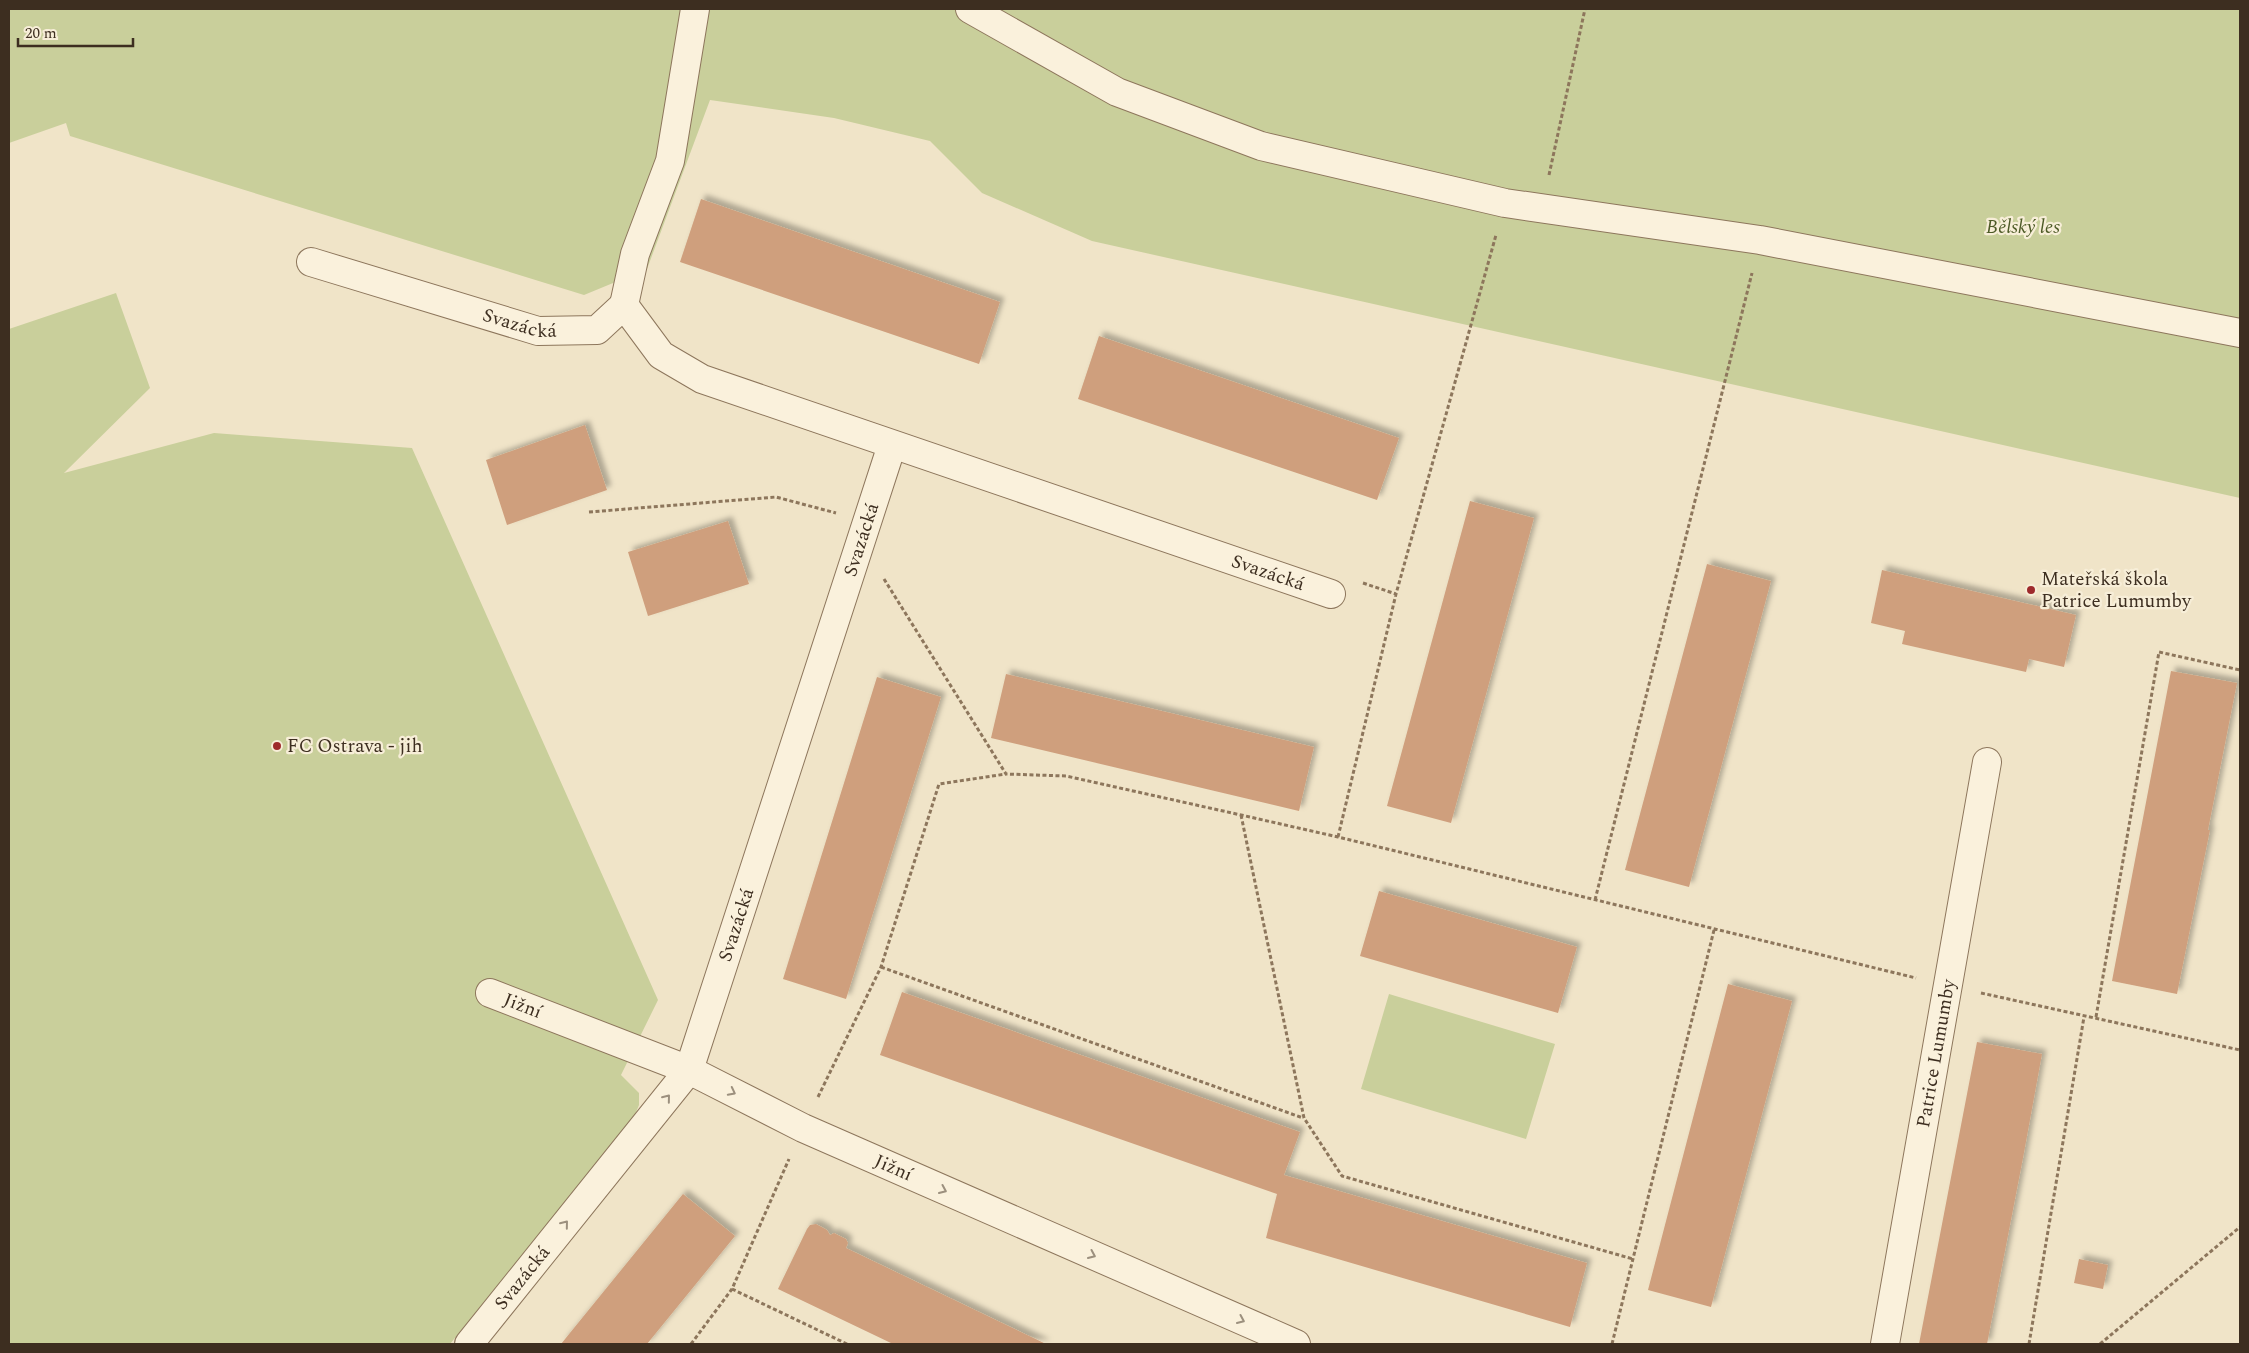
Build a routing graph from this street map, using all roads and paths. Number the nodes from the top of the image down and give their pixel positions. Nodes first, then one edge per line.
1 (695, 9) edge
2 (970, 9) edge
3 (1584, 9) edge
4 (1505, 203) junction
5 (1542, 208) junction
6 (1760, 240) junction
7 (311, 262) dead end
8 (624, 305) junction
9 (2240, 333) edge
10 (892, 445) junction
11 (589, 512) dead end
12 (864, 532) junction
13 (1331, 594) dead end
14 (2240, 670) edge
15 (1987, 762) dead end
16 (1006, 774) junction
17 (1241, 815) junction
18 (1338, 836) junction
19 (1594, 900) junction
20 (1714, 930) junction
21 (881, 967) junction
22 (1948, 986) junction
23 (490, 993) dead end
24 (2084, 1017) junction
25 (2096, 1017) junction
26 (2240, 1050) edge
27 (689, 1070) junction
28 (1304, 1118) junction
29 (803, 1128) junction
30 (2240, 1227) edge
31 (1633, 1259) junction
32 (732, 1289) junction
33 (469, 1344) edge
34 (692, 1344) edge
35 (847, 1344) edge
36 (1296, 1344) edge
37 (1612, 1344) edge
38 (1885, 1344) edge
39 (2029, 1344) edge
40 (2100, 1344) edge

1 - 8 street
2 - 4 street
3 - 5 path
4 - 5 street
4 - 18 path
5 - 6 street
6 - 9 street
6 - 19 path
7 - 8 street, Svazácká
8 - 10 street, Svazácká
10 - 12 street, Svazácká
10 - 13 street, Svazácká
11 - 12 path
12 - 16 path
12 - 27 street, Svazácká
14 - 25 path
15 - 22 street, Patrice Lumumby
16 - 17 path
16 - 21 path
17 - 18 path
17 - 28 path
18 - 19 path
19 - 20 path
20 - 22 path
20 - 31 path
21 - 28 path
21 - 29 path
22 - 24 path
22 - 38 street, Patrice Lumumby
23 - 27 street, Jižní
24 - 25 path
24 - 39 path
25 - 26 path
27 -> 29 street, Jižní
33 -> 27 street, Svazácká
28 - 31 path
29 - 32 path
29 -> 36 street, Jižní
30 - 40 path
31 - 37 path
32 - 34 path
32 - 35 path

